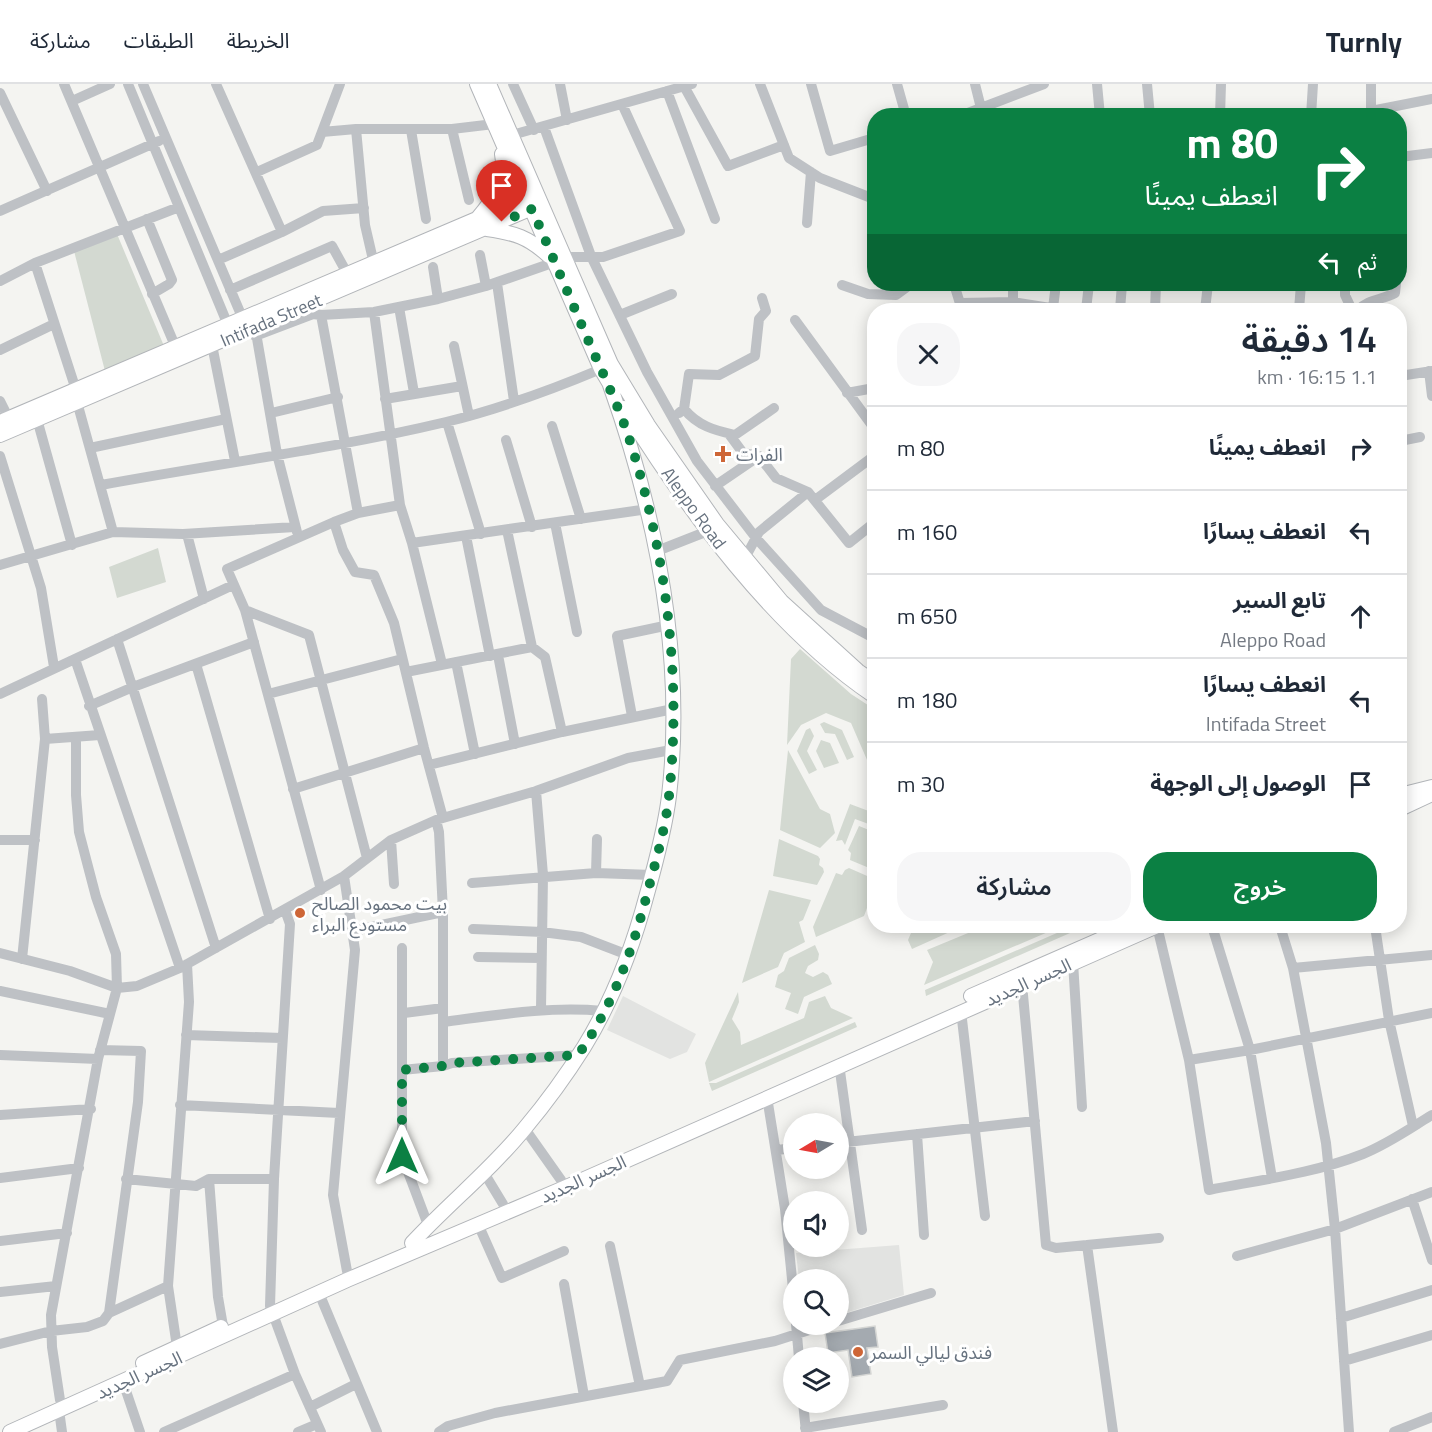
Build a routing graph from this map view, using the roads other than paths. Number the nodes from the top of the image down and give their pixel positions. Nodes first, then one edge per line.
1 (63, 84) edge
2 (110, 84) edge
3 (128, 84) edge
4 (142, 84) edge
5 (216, 84) edge
6 (340, 84) edge
7 (477, 84) edge
8 (489, 84) edge
9 (513, 84) edge
10 (560, 84) edge
11 (760, 84) edge
12 (811, 84) edge
13 (897, 84) edge
14 (975, 84) edge
15 (1044, 84) edge
16 (1097, 84) edge
17 (1147, 84) edge
18 (1221, 84) edge
19 (1313, 84) edge
20 (1371, 84) edge
21 (688, 85) edge
22 (667, 91) junction
23 (0, 93) edge
24 (1432, 99) edge
25 (72, 101) junction
26 (622, 104) junction
27 (904, 108) edge
28 (981, 108) edge
29 (991, 108) edge
30 (1099, 108) edge
31 (1148, 108) edge
32 (1220, 108) edge
33 (1312, 108) edge
34 (1371, 108) edge
35 (1393, 108) edge
36 (567, 120) junction
37 (494, 124) junction
38 (539, 128) junction
39 (356, 129) junction
40 (452, 129) junction
41 (411, 130) junction
42 (322, 132) junction
43 (165, 137) junction
44 (506, 138) junction
45 (867, 140) edge
46 (153, 144) junction
47 (784, 145) junction
48 (1432, 153) edge
49 (1407, 156) edge
50 (100, 168) junction
51 (257, 172) junction
52 (812, 172) junction
53 (47, 191) junction
54 (867, 196) edge
55 (469, 200) dead end
56 (535, 201) junction
57 (179, 207) junction
58 (364, 208) junction
59 (0, 211) edge
60 (147, 219) junction
61 (426, 219) dead end
62 (715, 219) dead end
63 (807, 224) dead end
64 (481, 225) junction
65 (123, 229) junction
66 (282, 232) junction
67 (480, 255) dead end
68 (591, 256) junction
69 (560, 259) junction
70 (218, 260) junction
71 (35, 263) junction
72 (374, 264) junction
73 (433, 267) dead end
74 (348, 275) junction
75 (0, 281) edge
76 (497, 283) junction
77 (842, 285) dead end
78 (486, 286) junction
79 (231, 290) junction
80 (901, 291) edge
81 (1012, 291) edge
82 (1395, 291) edge
83 (152, 294) junction
84 (672, 294) dead end
85 (762, 298) dead end
86 (438, 299) junction
87 (1013, 302) junction
88 (1003, 303) edge
89 (1019, 303) edge
90 (1365, 303) edge
91 (399, 307) junction
92 (374, 312) junction
93 (321, 315) junction
94 (620, 315) junction
95 (795, 320) dead end
96 (54, 324) junction
97 (250, 328) junction
98 (231, 331) junction
99 (212, 345) junction
100 (454, 346) dead end
101 (176, 348) junction
102 (0, 350) edge
103 (601, 369) junction
104 (1430, 371) edge
105 (1407, 375) edge
106 (610, 385) junction
107 (462, 386) junction
108 (867, 389) edge
109 (414, 393) junction
110 (848, 393) junction
111 (77, 396) junction
112 (1432, 396) edge
113 (338, 397) junction
114 (385, 399) junction
115 (0, 401) edge
116 (514, 401) junction
117 (774, 408) dead end
118 (684, 409) junction
119 (271, 413) junction
120 (469, 416) junction
121 (37, 419) junction
122 (226, 419) junction
123 (672, 419) junction
124 (867, 419) edge
125 (4, 421) edge
126 (447, 422) junction
127 (552, 426) dead end
128 (729, 434) junction
129 (0, 435) edge
130 (389, 435) junction
131 (1420, 437) dead end
132 (506, 440) dead end
133 (1407, 440) edge
134 (345, 442) junction
135 (90, 448) junction
136 (277, 454) junction
137 (0, 456) edge
138 (759, 456) junction
139 (235, 461) junction
140 (867, 461) edge
141 (101, 485) junction
142 (716, 486) junction
143 (812, 496) junction
144 (400, 505) junction
145 (648, 509) junction
146 (358, 513) junction
147 (581, 519) junction
148 (334, 522) junction
149 (555, 523) junction
150 (532, 527) junction
151 (867, 529) edge
152 (507, 530) junction
153 (708, 531) junction
154 (113, 532) junction
155 (296, 532) junction
156 (187, 534) junction
157 (481, 534) junction
158 (466, 536) junction
159 (756, 538) junction
160 (412, 543) junction
161 (72, 545) junction
162 (657, 551) junction
163 (31, 556) junction
164 (746, 558) junction
165 (0, 565) edge
166 (233, 585) junction
167 (204, 599) junction
168 (245, 610) junction
169 (669, 626) junction
170 (577, 632) dead end
171 (867, 634) edge
172 (117, 639) junction
173 (254, 642) junction
174 (532, 646) junction
175 (494, 656) junction
176 (402, 658) junction
177 (75, 659) junction
178 (456, 662) junction
179 (196, 664) junction
180 (442, 664) junction
181 (54, 667) junction
182 (406, 672) junction
183 (867, 677) edge
184 (321, 679) junction
185 (133, 687) junction
186 (867, 691) edge
187 (0, 693) edge
188 (268, 694) junction
189 (42, 699) dead end
190 (89, 706) junction
191 (673, 709) junction
192 (632, 716) junction
193 (562, 732) junction
194 (100, 735) junction
195 (76, 738) junction
196 (45, 739) junction
197 (515, 744) junction
198 (424, 748) junction
199 (671, 750) junction
200 (475, 754) junction
201 (429, 765) junction
202 (344, 773) junction
203 (1432, 787) edge
204 (293, 789) junction
205 (536, 791) junction
206 (1407, 793) edge
207 (1432, 794) edge
208 (1407, 805) edge
209 (440, 819) junction
210 (597, 838) dead end
211 (0, 840) edge
212 (35, 840) junction
213 (391, 840) junction
214 (367, 858) junction
215 (596, 873) junction
216 (543, 875) junction
217 (652, 875) junction
218 (344, 876) junction
219 (472, 883) dead end
220 (394, 884) dead end
221 (321, 890) junction
222 (285, 910) junction
223 (443, 912) junction
224 (270, 919) junction
225 (473, 928) dead end
226 (353, 931) junction
227 (542, 932) junction
228 (1115, 933) edge
229 (1141, 933) edge
230 (1159, 933) edge
231 (1214, 933) edge
232 (1282, 933) edge
233 (1376, 933) edge
234 (216, 948) junction
235 (402, 948) dead end
236 (0, 952) edge
237 (628, 955) junction
238 (1432, 955) edge
239 (478, 957) dead end
240 (541, 958) junction
241 (22, 959) junction
242 (1380, 961) junction
243 (1073, 962) junction
244 (183, 966) junction
245 (1293, 968) junction
246 (1022, 984) junction
247 (117, 988) junction
248 (0, 991) edge
249 (443, 1008) junction
250 (541, 1010) junction
251 (603, 1011) junction
252 (961, 1011) junction
253 (1432, 1012) edge
254 (404, 1013) junction
255 (110, 1014) junction
256 (1389, 1020) junction
257 (443, 1022) junction
258 (186, 1035) junction
259 (1306, 1037) junction
260 (282, 1038) junction
261 (1250, 1050) junction
262 (99, 1054) junction
263 (0, 1055) edge
264 (578, 1055) junction
265 (1189, 1060) junction
266 (839, 1064) junction
267 (443, 1066) junction
268 (402, 1070) junction
269 (767, 1096) junction
270 (180, 1105) junction
271 (1082, 1107) dead end
272 (91, 1109) junction
273 (278, 1110) junction
274 (339, 1113) junction
275 (842, 1113) edge
276 (0, 1115) edge
277 (1432, 1115) edge
278 (1035, 1121) junction
279 (1413, 1126) junction
280 (975, 1128) junction
281 (525, 1129) junction
282 (916, 1134) junction
283 (849, 1141) edge
284 (783, 1149) edge
285 (777, 1150) junction
286 (1328, 1164) junction
287 (849, 1166) edge
288 (79, 1168) junction
289 (483, 1171) junction
290 (0, 1178) edge
291 (1272, 1178) junction
292 (126, 1179) junction
293 (209, 1179) junction
294 (274, 1179) junction
295 (561, 1180) junction
296 (175, 1184) junction
297 (1432, 1192) edge
298 (1412, 1199) junction
299 (503, 1204) junction
300 (985, 1216) dead end
301 (478, 1224) junction
302 (428, 1226) junction
303 (1335, 1229) junction
304 (862, 1230) dead end
305 (67, 1233) junction
306 (924, 1235) dead end
307 (1159, 1238) dead end
308 (0, 1241) edge
309 (412, 1243) junction
310 (1087, 1245) junction
311 (610, 1246) dead end
312 (564, 1251) dead end
313 (1237, 1256) dead end
314 (1432, 1260) edge
315 (791, 1269) edge
316 (347, 1271) junction
317 (564, 1284) dead end
318 (56, 1286) junction
319 (168, 1286) junction
320 (1432, 1290) edge
321 (0, 1292) edge
322 (319, 1293) junction
323 (931, 1293) dead end
324 (271, 1310) junction
325 (109, 1313) junction
326 (849, 1318) edge
327 (1341, 1318) junction
328 (224, 1326) junction
329 (51, 1331) junction
330 (786, 1335) edge
331 (1432, 1335) edge
332 (0, 1344) edge
333 (177, 1347) junction
334 (1344, 1361) junction
335 (295, 1374) junction
336 (123, 1382) junction
337 (356, 1384) junction
338 (640, 1386) junction
339 (584, 1396) junction
340 (59, 1405) junction
341 (943, 1405) dead end
342 (310, 1407) junction
343 (804, 1413) edge
344 (1432, 1417) edge
345 (0, 1427) edge
346 (319, 1428) edge
347 (806, 1430) edge
348 (10, 1432) edge
349 (62, 1432) edge
350 (140, 1432) edge
351 (164, 1432) edge
352 (298, 1432) edge
353 (377, 1432) edge
354 (440, 1432) edge
355 (1113, 1432) edge
356 (1348, 1432) edge
357 (1394, 1432) edge

1 - 25 street
2 - 25 street
3 - 46 street
4 - 43 street
5 - 51 street
6 - 42 street
7 - 37 main road, Aleppo Road
8 - 44 main road, Aleppo Road
9 - 38 street
10 - 36 street
11 - 47 street
12 - 45 street
13 - 27 street
14 - 28 street
15 - 29 street
16 - 30 street
17 - 31 street
18 - 32 street
19 - 33 street
20 - 34 street
21 - 22 street
21 - 47 street
22 - 26 street
22 - 62 street
23 - 53 street
24 - 35 street
25 - 50 street
26 - 36 street
26 - 68 street
36 - 38 street
37 - 40 street
37 - 44 main road, Aleppo Road
38 - 44 street
38 - 68 street
39 - 41 street
39 - 42 street
39 - 58 street
40 - 41 street
40 - 55 street
41 - 61 street
42 - 51 street
43 - 46 street
43 - 70 street
44 - 56 main road, Aleppo Road
44 - 64 main road
46 - 50 street
46 - 57 street
47 - 52 street
48 - 49 street
50 - 53 street
50 - 65 street
51 - 66 street
52 - 54 street
52 - 63 street
53 - 59 street
56 - 64 main road, Intifada Street
56 - 69 main road, Aleppo Road
57 - 60 street
57 - 98 street
58 - 66 street
58 - 72 street
60 - 65 street
60 - 83 street
64 - 69 main road
64 - 72 main road, Intifada Street
64 - 97 main road, Intifada Street
65 - 71 street
65 - 83 street
66 - 70 street
67 - 78 street
68 - 69 street
68 - 94 street
69 - 76 street
69 - 103 main road, Aleppo Road
69 - 164 main road, Aleppo Road
70 - 79 street
71 - 75 street
71 - 96 street
72 - 74 main road, Intifada Street
73 - 86 street
74 - 79 street
74 - 97 main road, Intifada Street
76 - 78 street
76 - 116 street
77 - 80 street
78 - 86 street
79 - 97 street
81 - 87 street
82 - 90 street
83 - 101 street
84 - 94 street
85 - 118 street
86 - 91 street
87 - 88 street
87 - 89 street
91 - 92 street
91 - 109 street
92 - 93 street
92 - 114 street
93 - 97 street
93 - 113 street
94 - 123 street
95 - 110 street
96 - 102 street
96 - 111 street
97 - 98 main road, Intifada Street
97 - 119 street
98 - 99 main road, Intifada Street
98 - 101 main road, Intifada Street
99 - 111 main road, Intifada Street
99 - 122 street
100 - 107 street
101 - 111 main road, Intifada Street
103 - 106 main road, Aleppo Road
103 - 116 street
104 - 105 street
104 - 112 street
106 - 145 main road
106 - 153 main road, Aleppo Road
107 - 109 street
107 - 120 street
108 - 110 street
109 - 114 street
110 - 124 street
111 - 121 main road, Intifada Street
111 - 125 main road, Intifada Street
111 - 135 street
113 - 119 street
113 - 134 street
114 - 130 street
115 - 125 street
116 - 120 street
117 - 128 street
118 - 123 street
118 - 128 street
119 - 136 street
120 - 126 street
121 - 129 main road, Intifada Street
121 - 161 street
122 - 135 street
122 - 139 street
123 - 142 street
126 - 130 street
126 - 157 street
127 - 147 street
128 - 138 street
130 - 134 street
130 - 144 street
131 - 133 street
132 - 150 street
134 - 136 street
134 - 146 street
135 - 141 street
136 - 139 street
136 - 155 street
137 - 163 street
138 - 142 street
138 - 143 street
139 - 141 street
140 - 143 street
141 - 154 street
142 - 159 street
143 - 151 street
143 - 159 street
144 - 146 street
144 - 160 street
145 - 147 street
145 - 162 main road
146 - 148 street
147 - 149 street
148 - 155 street
148 - 176 street
149 - 150 street
149 - 170 street
150 - 152 street
152 - 157 street
152 - 174 street
153 - 162 street
153 - 186 main road, Aleppo Road
154 - 156 street
154 - 161 street
155 - 156 street
155 - 166 street
156 - 167 street
157 - 158 street
158 - 160 street
158 - 175 street
159 - 164 street
159 - 171 street
160 - 180 street
161 - 163 street
162 - 169 main road
163 - 165 street
163 - 181 street
164 - 183 main road, Aleppo Road
166 - 167 street
166 - 168 street
167 - 172 street
168 - 173 street
168 - 184 street
169 - 191 main road
169 - 192 street
172 - 177 street
172 - 185 street
173 - 179 street
173 - 188 street
174 - 175 street
174 - 193 street
175 - 178 street
175 - 197 street
176 - 182 street
176 - 184 street
177 - 181 street
177 - 190 street
178 - 180 street
178 - 200 street
179 - 185 street
179 - 224 street
180 - 182 street
181 - 187 street
182 - 198 street
184 - 188 street
184 - 202 street
185 - 190 street
185 - 234 street
188 - 204 street
189 - 196 street
190 - 194 street
191 - 192 street
191 - 199 main road
192 - 193 street
193 - 197 street
194 - 195 street
194 - 244 street
195 - 196 street
195 - 247 street
196 - 212 street
197 - 200 street
198 - 201 street
198 - 202 street
199 - 205 street
199 - 217 main road
200 - 201 street
201 - 209 street
202 - 204 street
202 - 214 street
203 - 206 main road
204 - 221 street
205 - 209 street
205 - 216 street
207 - 208 main road
209 - 213 street
209 - 223 street
210 - 215 street
211 - 212 street
212 - 241 street
213 - 214 street
213 - 220 street
214 - 218 street
215 - 216 street
215 - 217 street
216 - 219 street
216 - 227 street
217 - 237 main road
218 - 221 street
218 - 226 street
221 - 222 street
222 - 224 street
222 - 260 street
223 - 226 street
223 - 249 street
224 - 234 street
225 - 227 street
226 - 274 street
227 - 237 street
227 - 240 street
228 - 295 main road, الجسر الجديد
229 - 243 main road, الجسر الجديد
230 - 265 street
231 - 261 street
232 - 245 street
233 - 242 street
234 - 244 street
235 - 254 street
236 - 241 street
237 - 251 main road
238 - 242 street
239 - 240 street
240 - 250 street
241 - 247 street
242 - 245 street
242 - 256 street
243 - 246 main road, الجسر الجديد
243 - 271 street
244 - 247 street
244 - 258 street
245 - 259 street
246 - 252 main road, الجسر الجديد
246 - 278 street
247 - 255 street
248 - 255 street
249 - 254 street
249 - 257 street
250 - 251 street
250 - 257 street
251 - 264 main road
252 - 266 main road, الجسر الجديد
252 - 280 street
253 - 256 street
254 - 268 street
255 - 262 street
256 - 259 street
256 - 279 street
257 - 267 street
258 - 260 street
258 - 270 street
259 - 261 street
259 - 286 street
260 - 273 street
261 - 265 street
261 - 291 street
262 - 263 street
262 - 272 street
262 - 292 street
264 - 267 street
264 - 281 main road
265 - 291 street
266 - 269 main road, الجسر الجديد
266 - 275 street
267 - 268 street
268 - 302 street
269 - 285 street
269 - 301 main road, الجسر الجديد
270 - 273 street
270 - 296 street
272 - 276 street
272 - 288 street
273 - 274 street
273 - 294 street
274 - 316 street
277 - 279 street
278 - 280 street
278 - 310 street
279 - 286 street
280 - 282 street
280 - 300 street
281 - 289 main road
281 - 295 street
282 - 283 street
282 - 306 street
284 - 285 street
285 - 315 street
286 - 291 street
286 - 303 street
287 - 304 street
288 - 290 street
288 - 305 street
289 - 299 street
289 - 302 main road
292 - 296 street
292 - 325 street
293 - 294 street
293 - 296 street
293 - 328 street
294 - 324 street
295 - 299 main road, الجسر الجديد
296 - 319 street
297 - 298 street
298 - 303 street
298 - 314 street
299 - 309 main road, الجسر الجديد
301 - 312 street
301 - 322 main road, الجسر الجديد
302 - 309 main road
303 - 313 street
303 - 327 street
305 - 308 street
305 - 318 street
307 - 310 street
309 - 316 main road, الجسر الجديد
310 - 355 street
311 - 338 street
316 - 324 main road, الجسر الجديد
317 - 339 street
318 - 321 street
318 - 329 street
319 - 325 street
319 - 333 street
320 - 327 street
322 - 324 main road, الجسر الجديد
322 - 337 street
323 - 326 street
324 - 328 main road, الجسر الجديد
324 - 335 street
324 - 336 main road, الجسر الجديد
325 - 329 street
327 - 334 street
328 - 333 main road, الجسر الجديد
329 - 332 street
329 - 340 street
330 - 338 street
331 - 334 street
333 - 340 main road, الجسر الجديد
334 - 356 street
335 - 342 street
335 - 351 street
336 - 340 main road, الجسر الجديد
336 - 350 street
337 - 342 street
337 - 353 street
338 - 339 street
339 - 354 street
340 - 345 main road, الجسر الجديد
340 - 348 main road, الجسر الجديد
340 - 349 street
341 - 347 street
342 - 346 street
343 - 347 street
344 - 357 street
346 - 352 street

